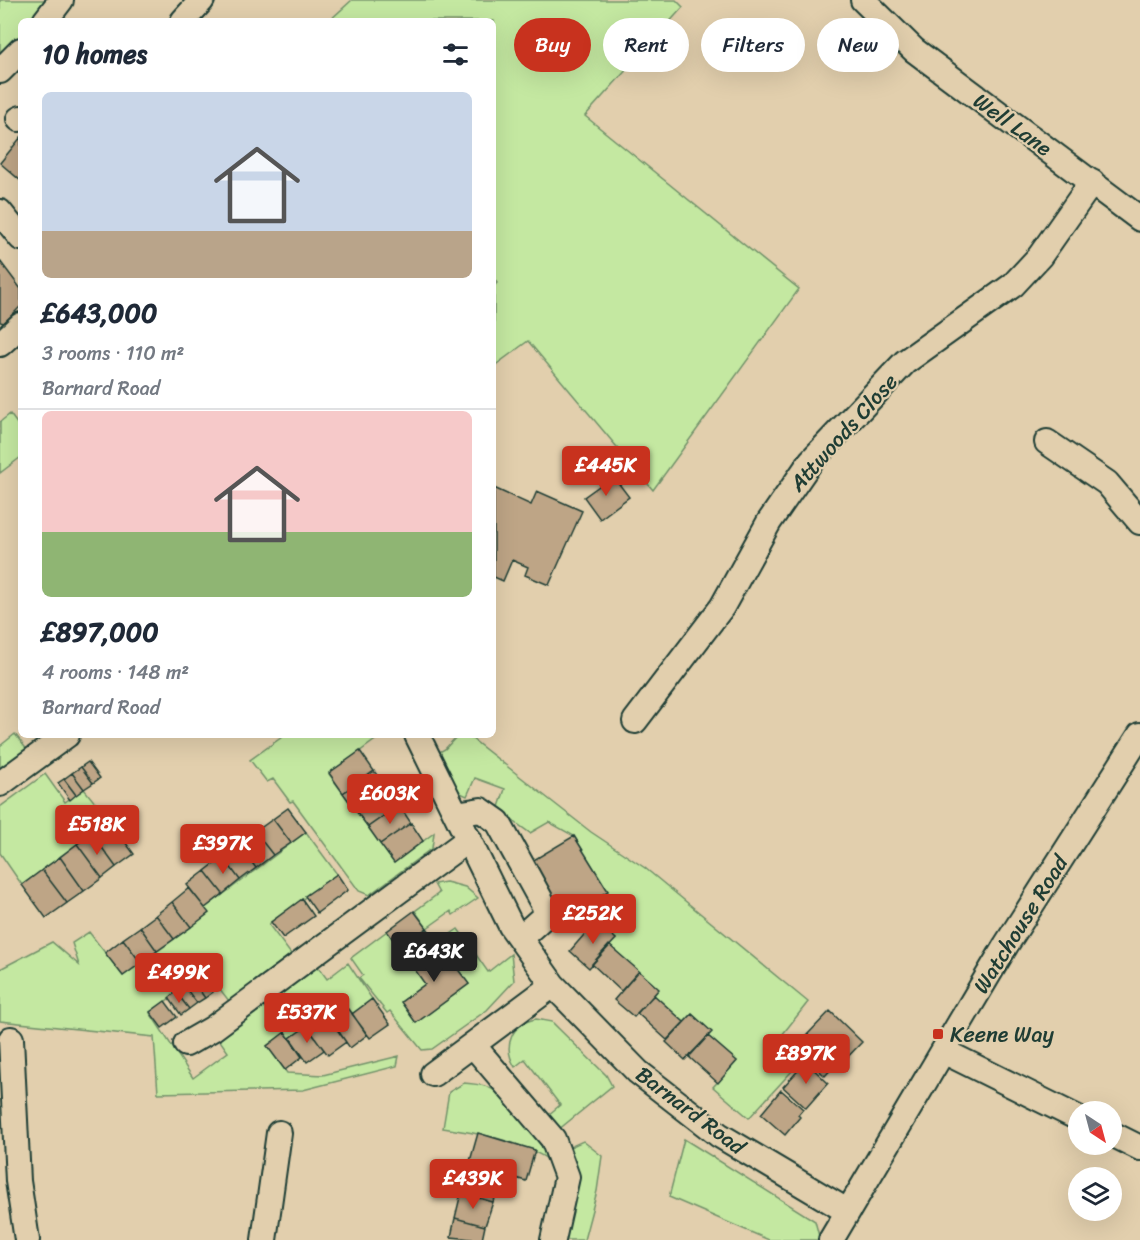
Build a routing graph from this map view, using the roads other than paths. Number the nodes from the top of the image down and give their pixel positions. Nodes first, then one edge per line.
1 (61, 0) edge
2 (202, 0) edge
3 (863, 0) edge
4 (47, 18) edge
5 (186, 18) edge
6 (18, 53) edge
7 (0, 71) edge
8 (1092, 182) junction
9 (0, 212) edge
10 (1140, 219) edge
11 (18, 234) edge
12 (18, 328) edge
13 (0, 344) edge
14 (1047, 442) dead end
15 (1140, 522) edge
16 (635, 721) dead end
17 (1140, 735) edge
18 (64, 738) edge
19 (418, 738) edge
20 (0, 784) edge
21 (456, 813) junction
22 (469, 839) junction
23 (520, 939) junction
24 (553, 985) junction
25 (11, 1039) dead end
26 (186, 1044) dead end
27 (473, 1045) junction
28 (943, 1051) junction
29 (433, 1074) dead end
30 (1068, 1113) edge
31 (279, 1133) dead end
32 (1122, 1139) edge
33 (1140, 1148) edge
34 (847, 1211) junction
35 (27, 1240) edge
36 (264, 1240) edge
37 (553, 1240) edge
38 (831, 1240) edge

1 - 4 street
2 - 5 street
3 - 8 street, Well Lane
6 - 7 street
8 - 10 street, Well Lane
8 - 16 street, Attwoods Close
9 - 11 street
12 - 13 street
14 - 15 street
17 - 28 street, Watchouse Road
18 - 20 street
19 - 21 street, Barnard Road
21 - 22 street, Barnard Road
21 - 23 street
22 - 23 street, Barnard Road
22 - 26 street
23 - 24 street, Barnard Road
24 - 27 street
24 - 34 street, Barnard Road
25 - 35 street
27 - 29 street
27 - 37 street
28 - 30 street
28 - 34 street, Watchouse Road
31 - 36 street
32 - 33 street
34 - 38 street, Watchouse Road

